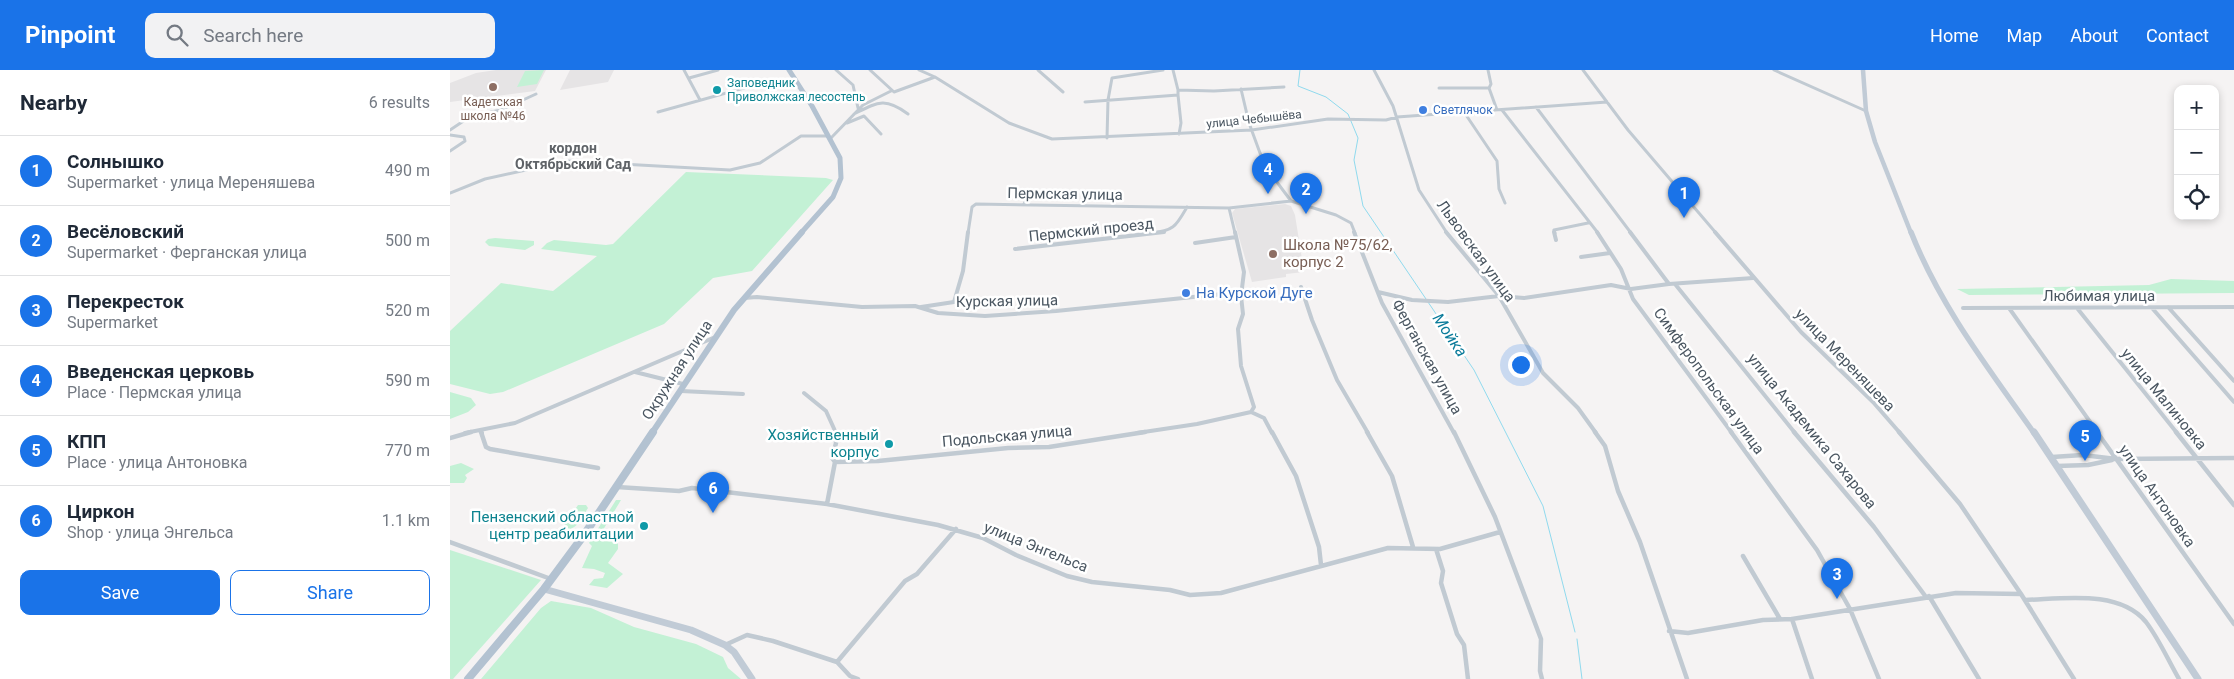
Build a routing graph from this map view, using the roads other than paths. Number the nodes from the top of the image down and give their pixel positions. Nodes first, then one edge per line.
1 (684, 70) edge
2 (718, 70) edge
3 (789, 70) edge
4 (836, 70) edge
5 (870, 70) edge
6 (919, 70) edge
7 (1038, 70) edge
8 (1163, 70) edge
9 (1174, 70) edge
10 (1374, 70) edge
11 (1488, 70) edge
12 (1583, 70) edge
13 (1774, 70) edge
14 (1863, 70) edge
15 (935, 77) junction
16 (689, 78) junction
17 (1112, 78) joint
18 (766, 82) dead end
19 (1284, 87) dead end
20 (1439, 88) dead end
21 (1489, 88) junction
22 (1241, 89) junction
23 (1178, 90) junction
24 (891, 91) junction
25 (1063, 92) dead end
26 (536, 94) dead end
27 (1178, 95) junction
28 (700, 100) junction
29 (1108, 100) junction
30 (1085, 102) dead end
31 (1607, 102) junction
32 (1536, 106) junction
33 (858, 108) junction
34 (1497, 110) junction
35 (1502, 110) junction
36 (1866, 111) junction
37 (658, 112) dead end
38 (1464, 112) junction
39 (908, 114) dead end
40 (852, 115) junction
41 (1396, 117) junction
42 (843, 126) junction
43 (450, 130) edge
44 (1252, 130) junction
45 (881, 134) dead end
46 (1179, 134) junction
47 (450, 135) edge
48 (829, 138) junction
49 (1107, 138) junction
50 (450, 151) edge
51 (450, 193) edge
52 (1029, 195) dead end
53 (1291, 200) junction
54 (1505, 203) dead end
55 (1024, 204) junction
56 (1187, 207) junction
57 (1229, 208) junction
58 (1588, 223) junction
59 (1236, 237) junction
60 (1556, 240) dead end
61 (1194, 243) dead end
62 (1015, 249) dead end
63 (1610, 253) junction
64 (1581, 256) dead end
65 (1754, 278) junction
66 (1669, 284) junction
67 (1675, 284) junction
68 (1301, 287) dead end
69 (1631, 289) junction
70 (1242, 292) junction
71 (1378, 292) junction
72 (1499, 296) junction
73 (743, 298) junction
74 (918, 307) junction
75 (2168, 307) junction
76 (2232, 307) edge
77 (1963, 308) dead end
78 (2009, 308) junction
79 (2077, 308) junction
80 (2152, 308) junction
81 (2234, 312) edge
82 (713, 338) junction
83 (656, 362) junction
84 (633, 372) junction
85 (651, 374) junction
86 (2234, 381) edge
87 (683, 384) junction
88 (679, 391) junction
89 (804, 392) dead end
90 (743, 394) dead end
91 (2234, 402) edge
92 (1251, 412) junction
93 (481, 431) junction
94 (450, 438) edge
95 (2050, 457) junction
96 (2197, 458) junction
97 (2234, 458) edge
98 (2116, 459) junction
99 (835, 462) junction
100 (2057, 466) junction
101 (598, 468) dead end
102 (617, 487) junction
103 (827, 504) junction
104 (2234, 504) edge
105 (956, 529) junction
106 (1500, 532) junction
107 (450, 542) edge
108 (1414, 548) junction
109 (1436, 549) junction
110 (1743, 556) dead end
111 (1321, 565) junction
112 (552, 579) junction
113 (544, 589) junction
114 (2021, 594) junction
115 (1927, 596) junction
116 (2025, 600) junction
117 (1850, 609) junction
118 (1792, 618) junction
119 (1780, 619) junction
120 (2234, 624) edge
121 (1669, 631) junction
122 (725, 645) junction
123 (836, 662) junction
124 (468, 679) edge
125 (752, 679) edge
126 (858, 679) edge
127 (1468, 679) edge
128 (1542, 679) edge
129 (1687, 679) edge
130 (1812, 679) edge
131 (1880, 679) edge
132 (1979, 679) edge
133 (2074, 679) edge
134 (2179, 679) edge
135 (2198, 679) edge

1 - 16 street
2 - 16 street
3 - 48 main road, Окружная улица
4 - 33 street
5 - 24 street
6 - 15 street, улица Чебышёва
7 - 25 street
8 - 17 street
9 - 23 street
10 - 41 street, Львовская улица
11 - 21 street
12 - 31 street, улица Мереняшева
13 - 36 street
14 - 36 street
15 - 24 street
15 - 49 street, улица Чебышёва
16 - 28 street
17 - 29 street
18 - 28 street
19 - 22 street
20 - 21 street
21 - 34 street
22 - 23 street
22 - 44 street
23 - 27 street
24 - 33 street
26 - 43 street
27 - 29 street
27 - 46 street
28 - 37 street
29 - 30 street
29 - 49 street
31 - 32 street, улица Чебышёва
31 - 65 street, улица Мереняшева
32 - 35 street, улица Чебышёва
32 - 66 street
33 - 40 street
34 - 35 street, улица Чебышёва
34 - 38 street, улица Чебышёва
35 - 58 street, Симферопольская улица
36 - 95 street
38 - 41 street, улица Чебышёва
38 - 54 street
39 - 40 street
40 - 42 street
41 - 44 street, улица Чебышёва
41 - 72 street, Львовская улица
42 - 45 street
42 - 48 street
44 - 46 street, улица Чебышёва
44 - 53 street
46 - 49 street, улица Чебышёва
47 - 50 street
48 - 51 street
48 - 73 main road, Окружная улица
52 - 55 street
53 - 57 street, Пермская улица
53 - 71 street, Ферганская улица
55 - 56 street, Пермская улица
55 - 74 street, Пермская улица
56 - 57 street, Пермская улица
56 - 62 street, Пермский проезд
57 - 59 street
58 - 60 street
58 - 63 street, Симферопольская улица
59 - 61 street
59 - 70 street
63 - 64 street
63 - 69 street, Симферопольская улица
65 - 67 street
65 - 114 street, улица Мереняшева
66 - 67 street
66 - 69 street
67 - 115 street, улица Академика Сахарова
68 - 108 street
69 - 72 street
69 - 117 street, Симферопольская улица
70 - 74 street, Курская улица
70 - 92 street
71 - 72 street
71 - 106 street, Ферганская улица
72 - 121 street, Львовская улица
73 - 74 street, Курская улица
73 - 82 main road, Окружная улица
75 - 76 street, Любимая улица
75 - 80 street, Любимая улица
75 - 86 street
76 - 81 street
77 - 78 street, Любимая улица
78 - 79 street, Любимая улица
78 - 98 street, улица Антоновка
79 - 80 street, Любимая улица
79 - 96 street, улица Малиновка
80 - 91 street
82 - 83 street
82 - 87 main road, Окружная улица
83 - 84 street
83 - 85 street
84 - 85 street
84 - 93 street
85 - 87 street
87 - 88 main road, Окружная улица
88 - 90 street
88 - 102 main road, Окружная улица
89 - 99 street
92 - 99 street, Подольская улица
92 - 111 street
93 - 94 street
93 - 101 street
95 - 98 street
95 - 100 street
96 - 97 street
96 - 98 street
96 - 104 street, улица Малиновка
98 - 100 street
98 - 120 street, улица Антоновка
99 - 103 street
100 - 135 street
102 - 103 street, улица Энгельса
102 - 112 main road, Окружная улица
103 - 105 street, улица Энгельса
105 - 111 street, улица Энгельса
105 - 123 street
106 - 109 street, улица Энгельса
106 - 128 street, Ферганская улица
107 - 112 street
108 - 109 street, улица Энгельса
108 - 111 street, улица Энгельса
109 - 127 street
110 - 119 street
112 - 113 main road, Окружная улица
113 - 122 street
113 - 124 main road, Окружная улица
114 - 115 street
114 - 116 street, улица Мереняшева
115 - 117 street
115 - 132 street, улица Академика Сахарова
116 - 133 street, улица Мереняшева
116 - 134 street
117 - 118 street
117 - 131 street, Симферопольская улица
118 - 119 street
118 - 130 street
119 - 121 street
121 - 129 street, Львовская улица
122 - 123 street
122 - 125 street
123 - 126 street

